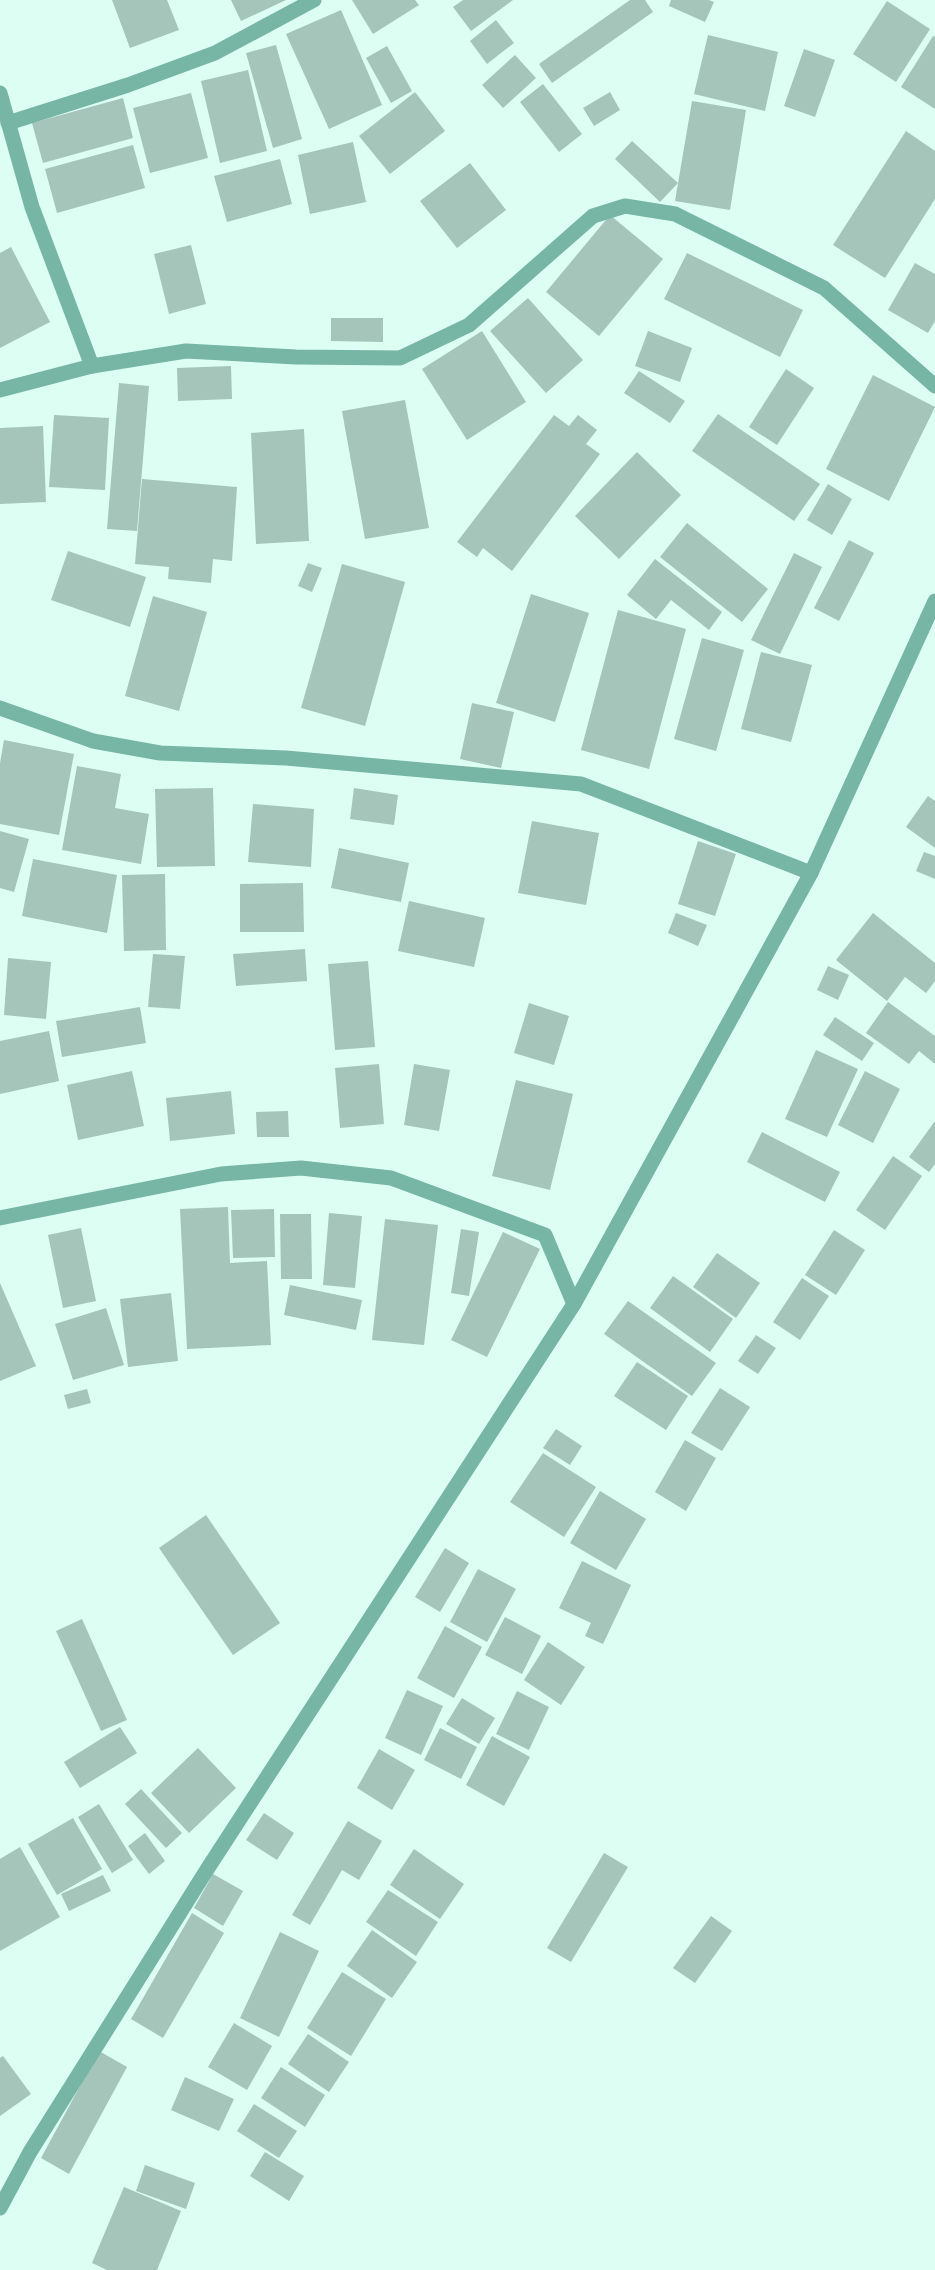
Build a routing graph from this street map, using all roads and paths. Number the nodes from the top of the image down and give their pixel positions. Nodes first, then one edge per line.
1 (314, 0) edge
2 (0, 93) edge
3 (8, 123) junction
4 (92, 366) junction
5 (935, 386) edge
6 (0, 390) edge
7 (935, 601) edge
8 (0, 708) edge
9 (811, 873) junction
10 (0, 1218) edge
11 (574, 1304) junction
12 (0, 2208) edge

1 - 3 street
2 - 3 street
3 - 4 street
4 - 5 street
4 - 6 street
7 - 9 street
8 - 9 street
9 - 11 street
10 - 11 street
11 - 12 street

